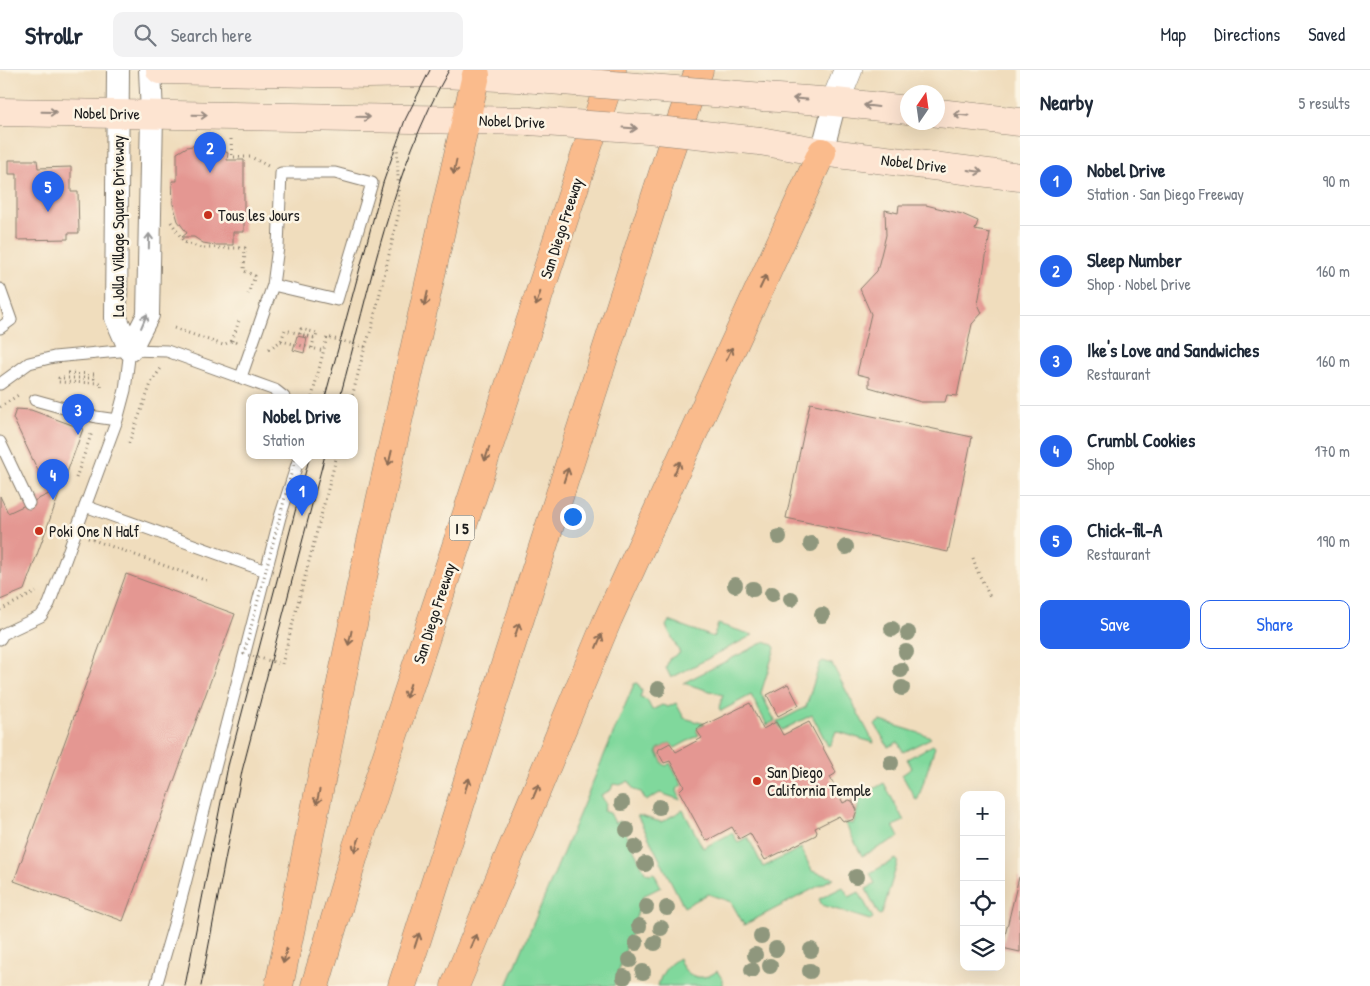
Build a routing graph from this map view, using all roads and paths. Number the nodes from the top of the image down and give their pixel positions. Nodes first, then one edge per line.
1 (118, 70) edge
2 (150, 70) edge
3 (160, 70) edge
4 (612, 70) edge
5 (699, 70) edge
6 (848, 70) edge
7 (476, 76) junction
8 (835, 102) junction
9 (900, 109) edge
10 (0, 112) edge
11 (118, 113) junction
12 (152, 114) junction
13 (945, 114) edge
14 (466, 119) junction
15 (1020, 122) edge
16 (231, 134) dead end
17 (397, 139) dead end
18 (822, 152) junction
19 (281, 173) junction
20 (1020, 177) edge
21 (167, 215) dead end
22 (273, 285) junction
23 (0, 289) edge
24 (248, 294) dead end
25 (240, 318) dead end
26 (0, 328) edge
27 (174, 328) dead end
28 (232, 341) junction
29 (282, 341) junction
30 (237, 343) dead end
31 (365, 347) junction
32 (312, 348) junction
33 (130, 350) junction
34 (324, 351) junction
35 (264, 352) dead end
36 (162, 367) dead end
37 (60, 373) dead end
38 (241, 377) junction
39 (0, 384) edge
40 (26, 390) dead end
41 (102, 390) dead end
42 (280, 394) edge
43 (313, 394) edge
44 (353, 394) edge
45 (35, 400) dead end
46 (0, 407) edge
47 (117, 420) junction
48 (93, 431) dead end
49 (0, 442) edge
50 (129, 443) dead end
51 (297, 459) edge
52 (297, 459) edge
53 (336, 459) edge
54 (74, 484) dead end
55 (29, 503) dead end
56 (85, 506) junction
57 (88, 538) dead end
58 (973, 558) dead end
59 (266, 572) junction
60 (210, 582) dead end
61 (39, 583) dead end
62 (990, 597) dead end
63 (0, 610) edge
64 (0, 639) edge
65 (156, 986) edge
66 (279, 986) edge
67 (315, 986) edge
68 (402, 986) edge
69 (455, 986) edge

1 - 11 street, La Jolla Village Square Driveway
2 - 12 street, La Jolla Village Square Driveway
3 - 7 main road
4 -> 67 highway, San Diego Freeway / I 5
68 -> 5 highway
6 - 8 street
8 -> 7 main road, bridge
7 - 14 highway
9 -> 8 main road
8 - 18 street
10 -> 11 main road, Nobel Drive
11 - 12 main road, Nobel Drive
11 - 33 street, La Jolla Village Square Driveway
12 -> 14 main road, Nobel Drive
33 -> 12 street, La Jolla Village Square Driveway
15 -> 13 main road
14 -> 18 main road, Nobel Drive, bridge
14 -> 66 highway
16 - 19 path
17 - 31 path
18 -> 20 main road, Nobel Drive
69 -> 18 highway
19 - 22 lane
19 - 22 lane
21 - 24 path
22 - 38 lane
23 - 26 lane
25 - 28 path
27 - 28 path
28 - 30 path
29 - 32 path
29 - 32 path, bridge
29 - 35 path
31 - 34 path
31 - 44 path
32 - 34 path
33 - 38 lane
33 - 39 lane
33 - 47 lane, La Jolla Village Square Driveway
34 - 43 path
36 - 50 path
37 - 41 path
38 - 42 lane
40 - 46 path
45 - 47 lane
47 - 56 lane, La Jolla Village Square Driveway
48 - 54 path
49 - 55 lane
51 - 53 path, bridge
52 - 59 lane
56 - 59 lane
56 - 64 lane, La Jolla Village Square Driveway
57 - 60 path
58 - 62 path
59 - 65 lane
61 - 63 path

